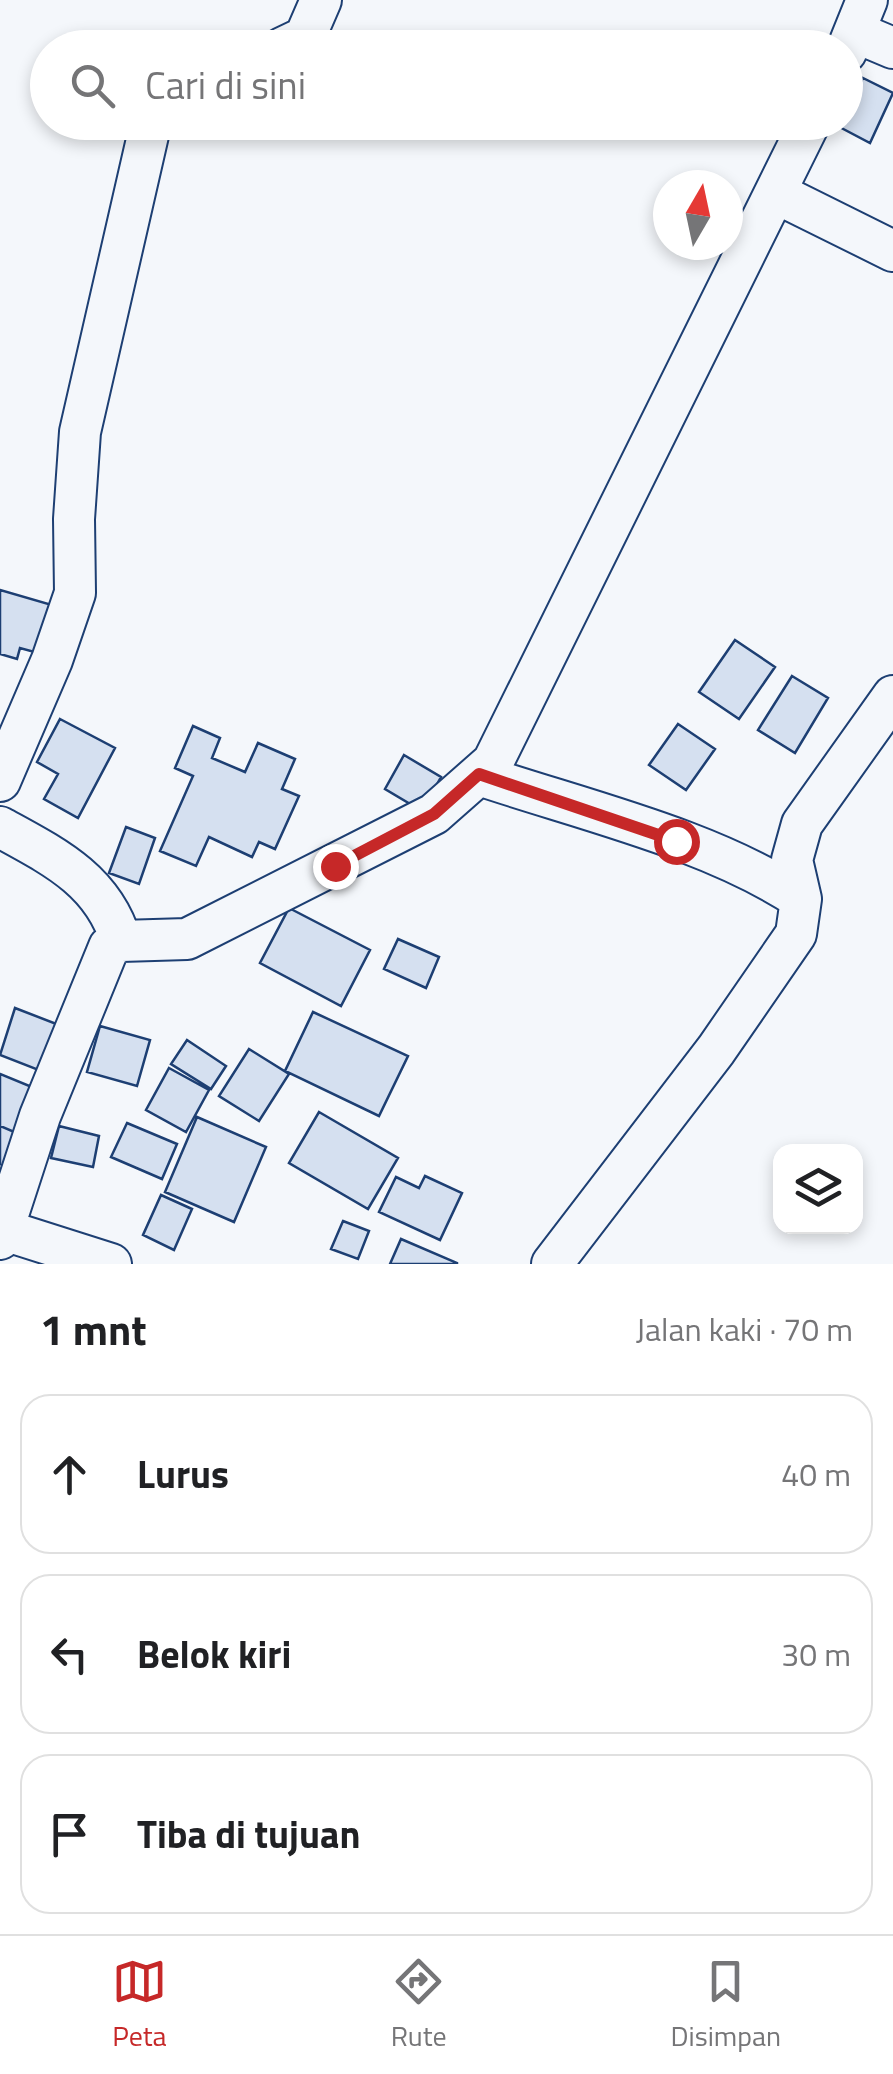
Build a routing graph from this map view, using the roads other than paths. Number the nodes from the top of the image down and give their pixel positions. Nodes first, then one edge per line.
1 (321, 0) edge
2 (308, 30) edge
3 (863, 32) edge
4 (893, 48) edge
5 (147, 140) edge
6 (801, 140) edge
7 (776, 193) junction
8 (893, 251) edge
9 (893, 696) edge
10 (479, 774) junction
11 (0, 780) edge
12 (0, 827) edge
13 (801, 899) junction
14 (121, 941) junction
15 (2, 1235) edge
16 (111, 1264) edge
17 (552, 1264) edge

1 - 2 street
3 - 4 street
5 - 11 street
6 - 7 street
7 - 8 street
7 - 10 street
9 - 13 street
10 - 13 street
10 - 14 street
12 - 14 street
13 - 17 street
14 - 15 street
15 - 16 street

